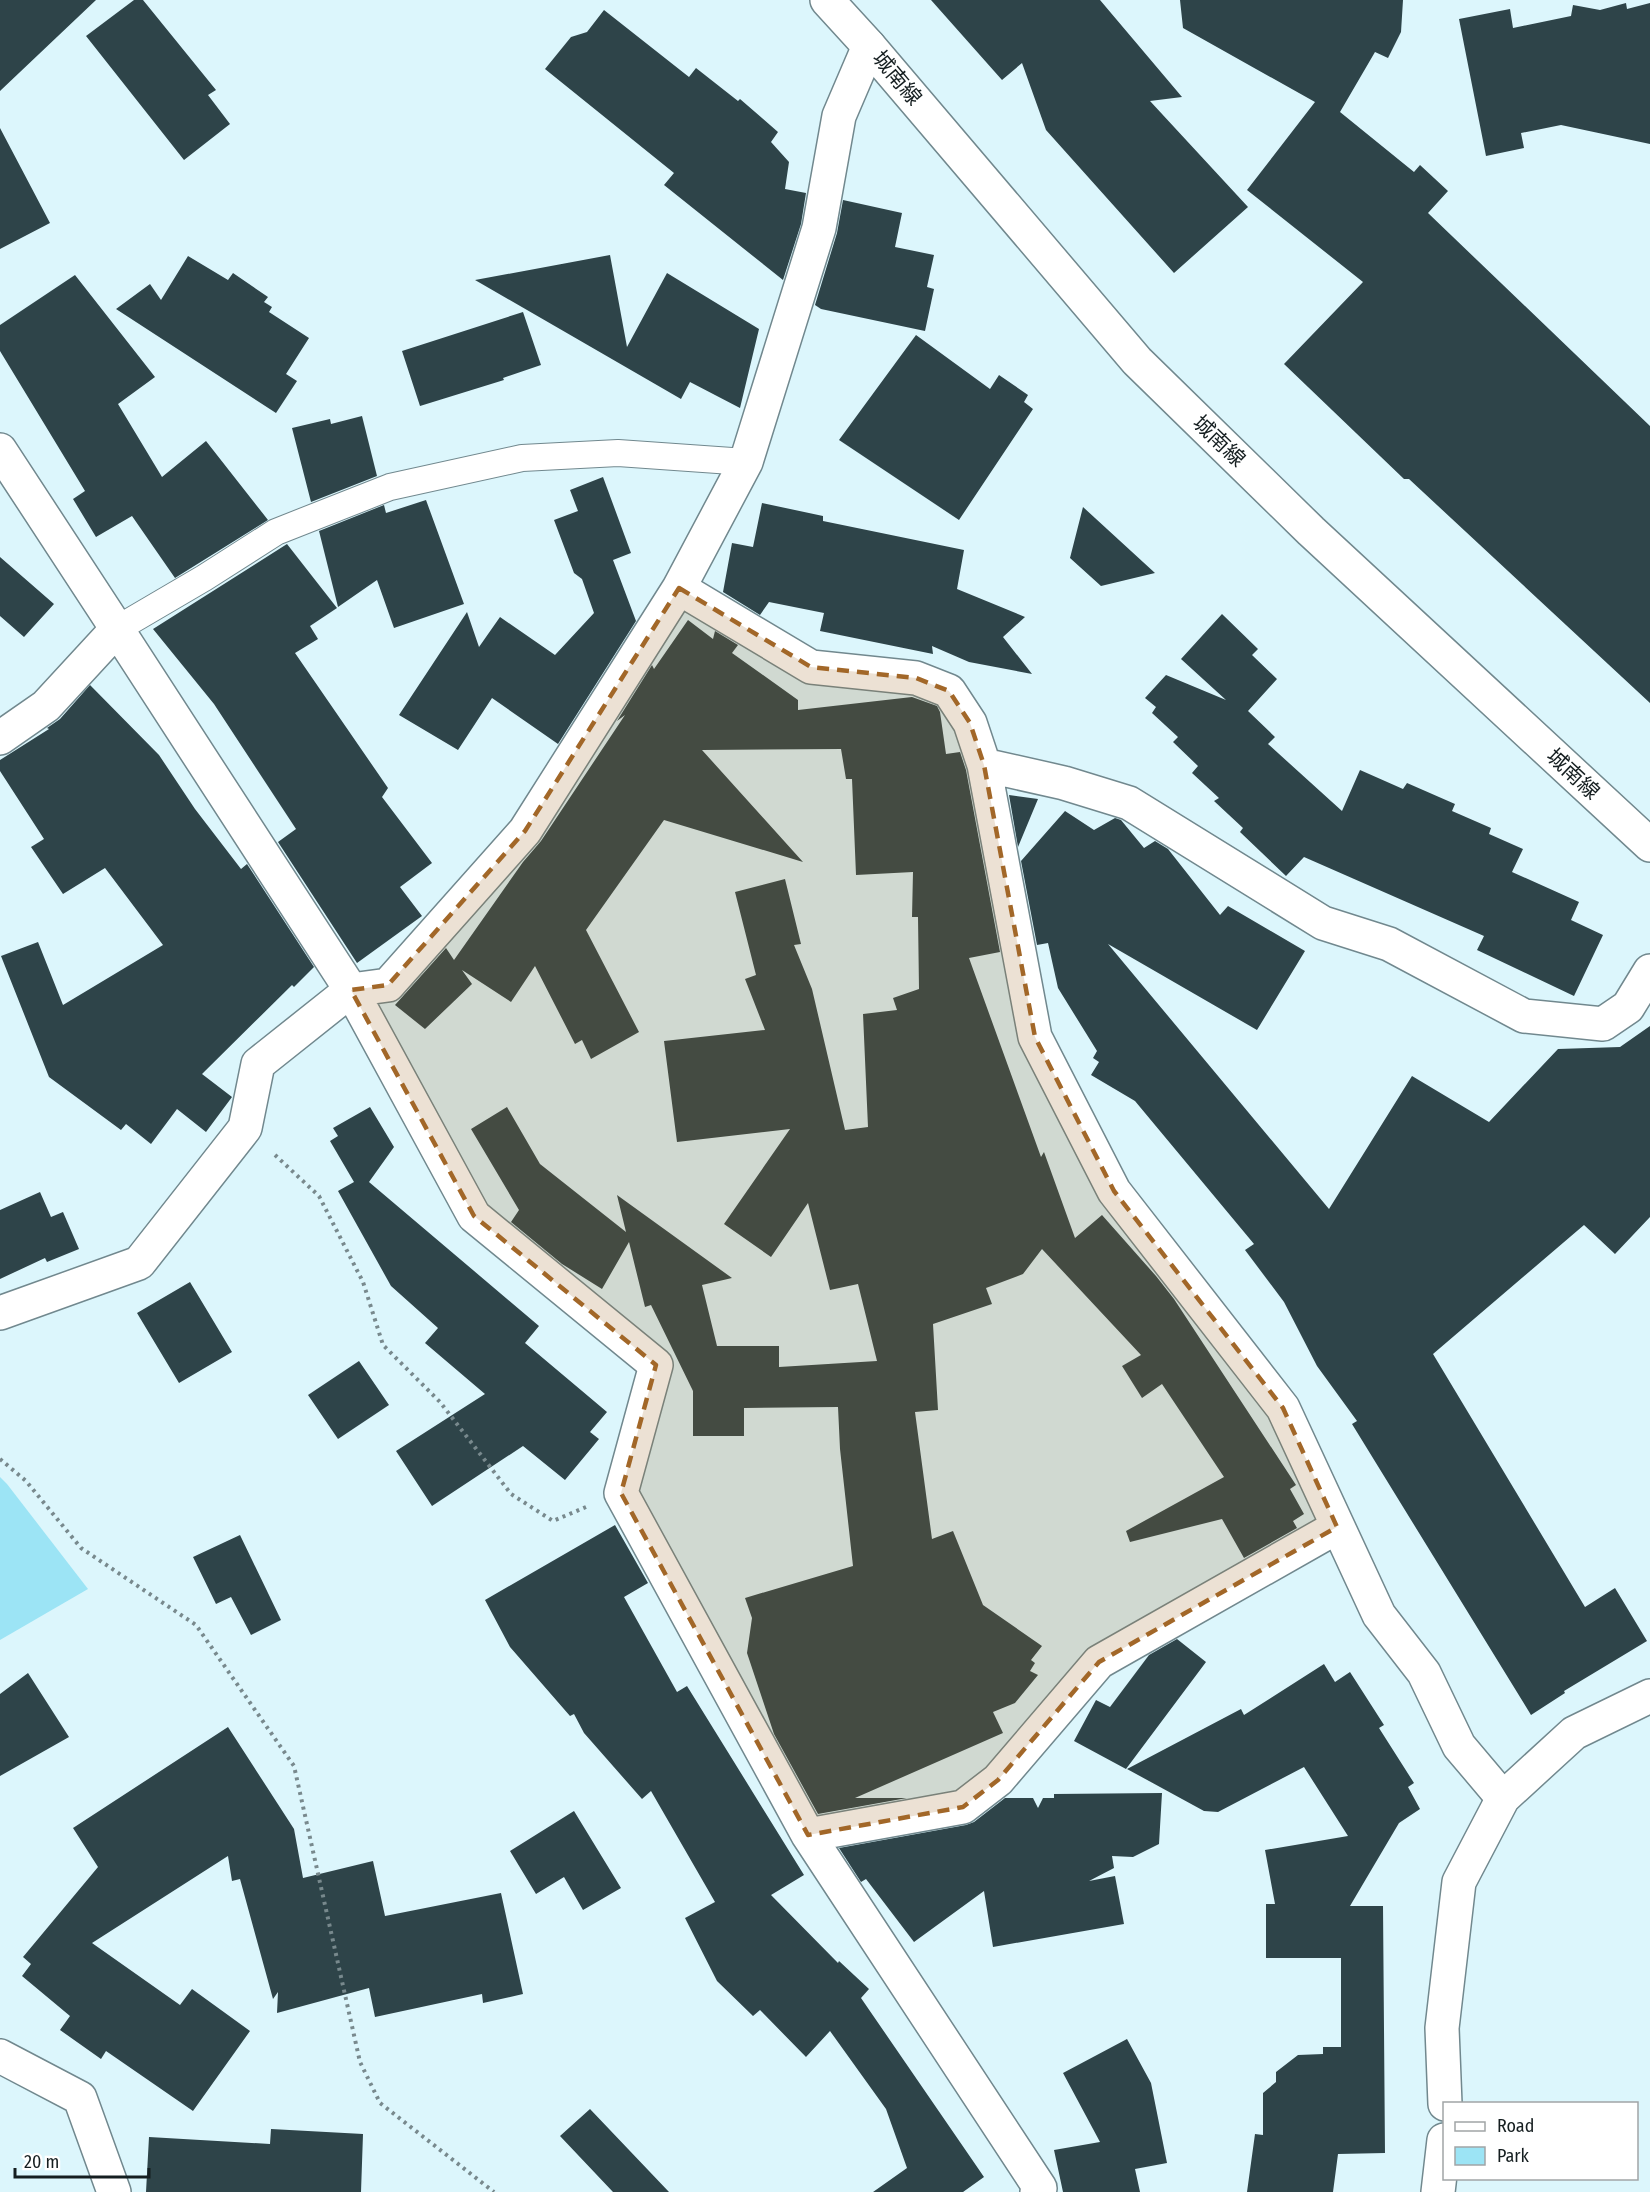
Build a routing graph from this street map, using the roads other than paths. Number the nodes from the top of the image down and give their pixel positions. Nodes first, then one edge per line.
1 (827, 0) edge
2 (870, 46) junction
3 (0, 450) edge
4 (746, 462) junction
5 (679, 588) junction
6 (117, 629) junction
7 (0, 738) edge
8 (984, 765) junction
9 (1650, 845) edge
10 (1650, 971) edge
11 (351, 990) junction
12 (0, 1313) edge
13 (1337, 1527) junction
14 (1650, 1696) edge
15 (1503, 1798) junction
16 (808, 1835) junction
17 (0, 2056) edge
18 (1445, 2102) edge
19 (1443, 2149) edge
20 (114, 2192) edge
21 (1037, 2192) edge
22 (1438, 2192) edge

1 - 2 street, 城南線
2 - 4 street
2 - 9 street, 城南線
3 - 6 street
4 - 5 street
4 - 6 lane
5 - 8 street
5 - 11 street
6 - 7 street
6 - 11 street
8 - 10 street
8 - 13 street
11 - 12 street
11 - 16 street
13 - 15 street
13 - 16 street
14 - 15 street
15 - 18 street
16 - 21 street
17 - 20 street
19 - 22 street

